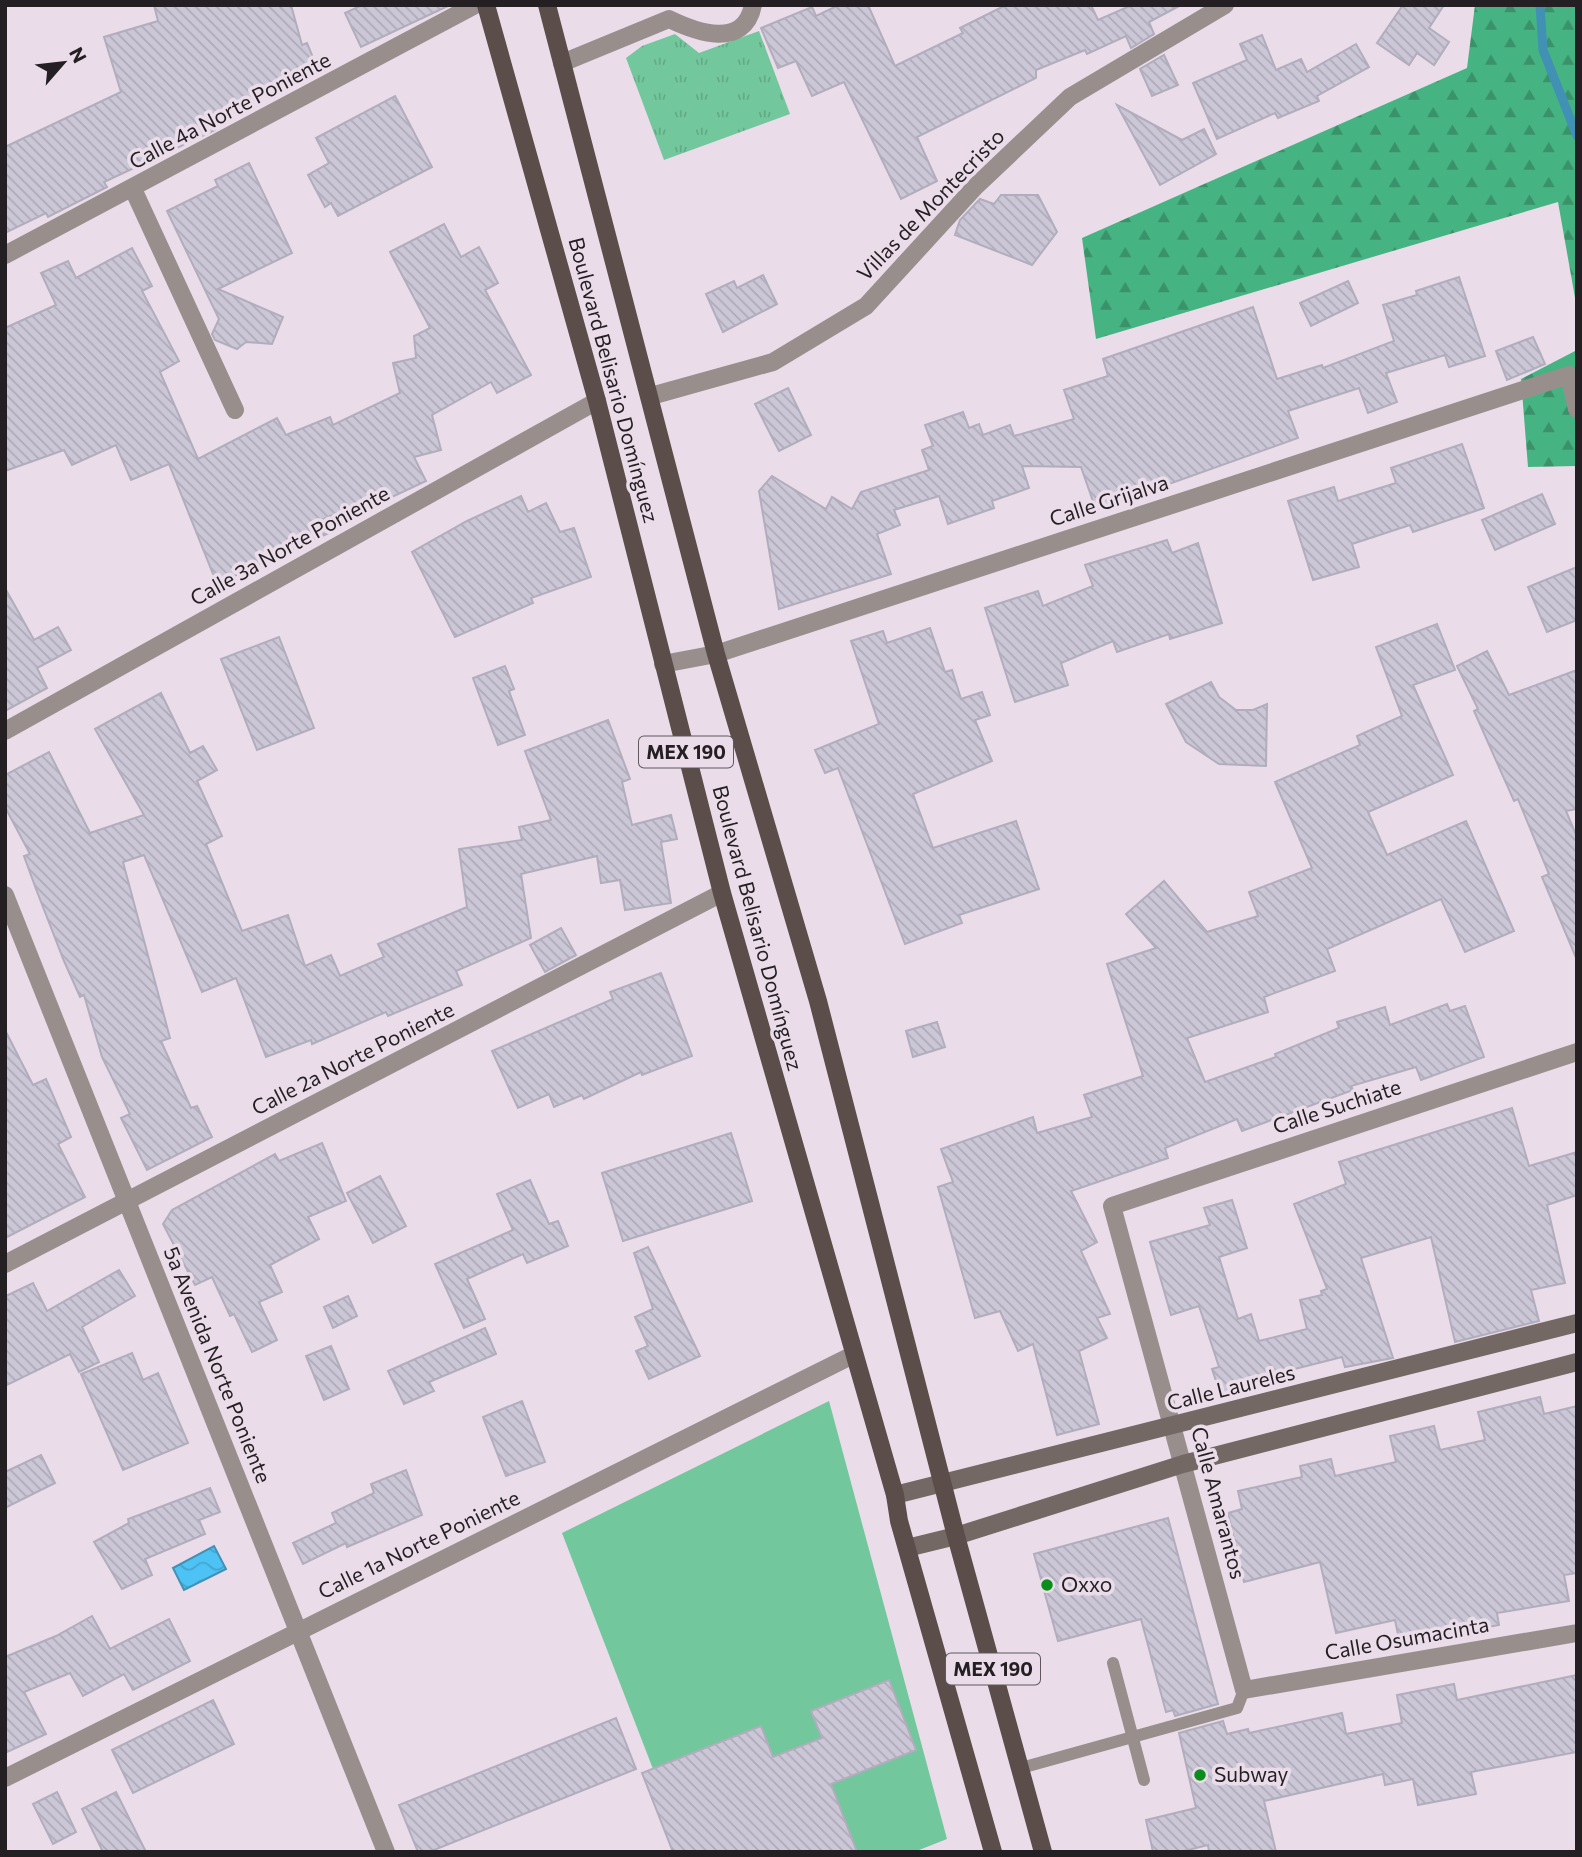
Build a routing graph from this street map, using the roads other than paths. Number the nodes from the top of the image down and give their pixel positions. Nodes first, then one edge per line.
1 (475, 5) edge
2 (486, 5) edge
3 (547, 5) edge
4 (752, 5) edge
5 (1225, 5) edge
6 (670, 12) edge
7 (562, 62) junction
8 (133, 188) junction
9 (5, 255) edge
10 (651, 396) junction
11 (597, 401) junction
12 (1577, 409) edge
13 (235, 410) dead end
14 (716, 654) junction
15 (663, 664) junction
16 (5, 730) edge
17 (722, 894) junction
18 (5, 895) edge
19 (1577, 1052) edge
20 (127, 1201) junction
21 (1112, 1206) joint
22 (5, 1264) edge
23 (1577, 1323) edge
24 (853, 1355) junction
25 (1577, 1362) edge
26 (1174, 1426) junction
27 (1183, 1464) junction
28 (944, 1485) junction
29 (895, 1495) junction
30 (956, 1536) junction
31 (907, 1548) junction
32 (298, 1630) junction
33 (1577, 1633) edge
34 (1113, 1663) dead end
35 (1244, 1690) junction
36 (1133, 1737) junction
37 (1021, 1768) junction
38 (5, 1778) edge
39 (1144, 1780) dead end
40 (386, 1852) edge
41 (993, 1852) edge
42 (1042, 1852) edge

1 - 8 street, Calle 4a Norte Poniente
2 - 11 main road, Boulevard Belisario Domínguez / MEX 190
3 - 7 main road, Boulevard Belisario Domínguez / MEX 190
4 - 6 street
5 - 10 street, Villas de Montecristo
6 - 7 street
7 - 10 main road, Boulevard Belisario Domínguez / MEX 190
8 - 9 street, Calle 4a Norte Poniente
8 - 13 street
10 - 14 main road, Boulevard Belisario Domínguez / MEX 190
11 - 15 main road, Boulevard Belisario Domínguez / MEX 190
11 - 16 street, Calle 3a Norte Poniente
12 - 14 street, Calle Grijalva
14 - 15 street, Calle Grijalva
14 - 28 main road, Boulevard Belisario Domínguez / MEX 190
15 - 17 main road, Boulevard Belisario Domínguez / MEX 190
17 - 20 street, Calle 2a Norte Poniente
17 - 24 main road, Boulevard Belisario Domínguez / MEX 190
18 - 20 street, 5a Avenida Norte Poniente
19 - 21 street, Calle Suchiate
20 - 22 street, Calle 2a Norte Poniente
20 - 32 street, 5a Avenida Norte Poniente
21 - 26 street, Calle Amarantos
23 - 26 street, Calle Laureles
24 - 29 main road, Boulevard Belisario Domínguez / MEX 190
24 - 32 street, Calle 1a Norte Poniente
25 - 27 street
26 - 27 street, Calle Amarantos
26 - 28 street, Calle Laureles
27 - 30 street
27 - 35 street, Calle Amarantos
28 - 29 street, Calle Laureles
28 - 30 main road, MEX 190
29 - 31 main road, MEX 190
30 - 31 street
30 - 37 main road, MEX 190
31 - 41 main road, MEX 190
32 - 38 street, Calle 1a Norte Poniente
32 - 40 street, 5a Avenida Norte Poniente
33 - 35 street, Calle Osumacinta
34 - 36 lane
35 - 36 lane
36 - 37 lane
36 - 39 lane
37 - 42 main road, MEX 190

